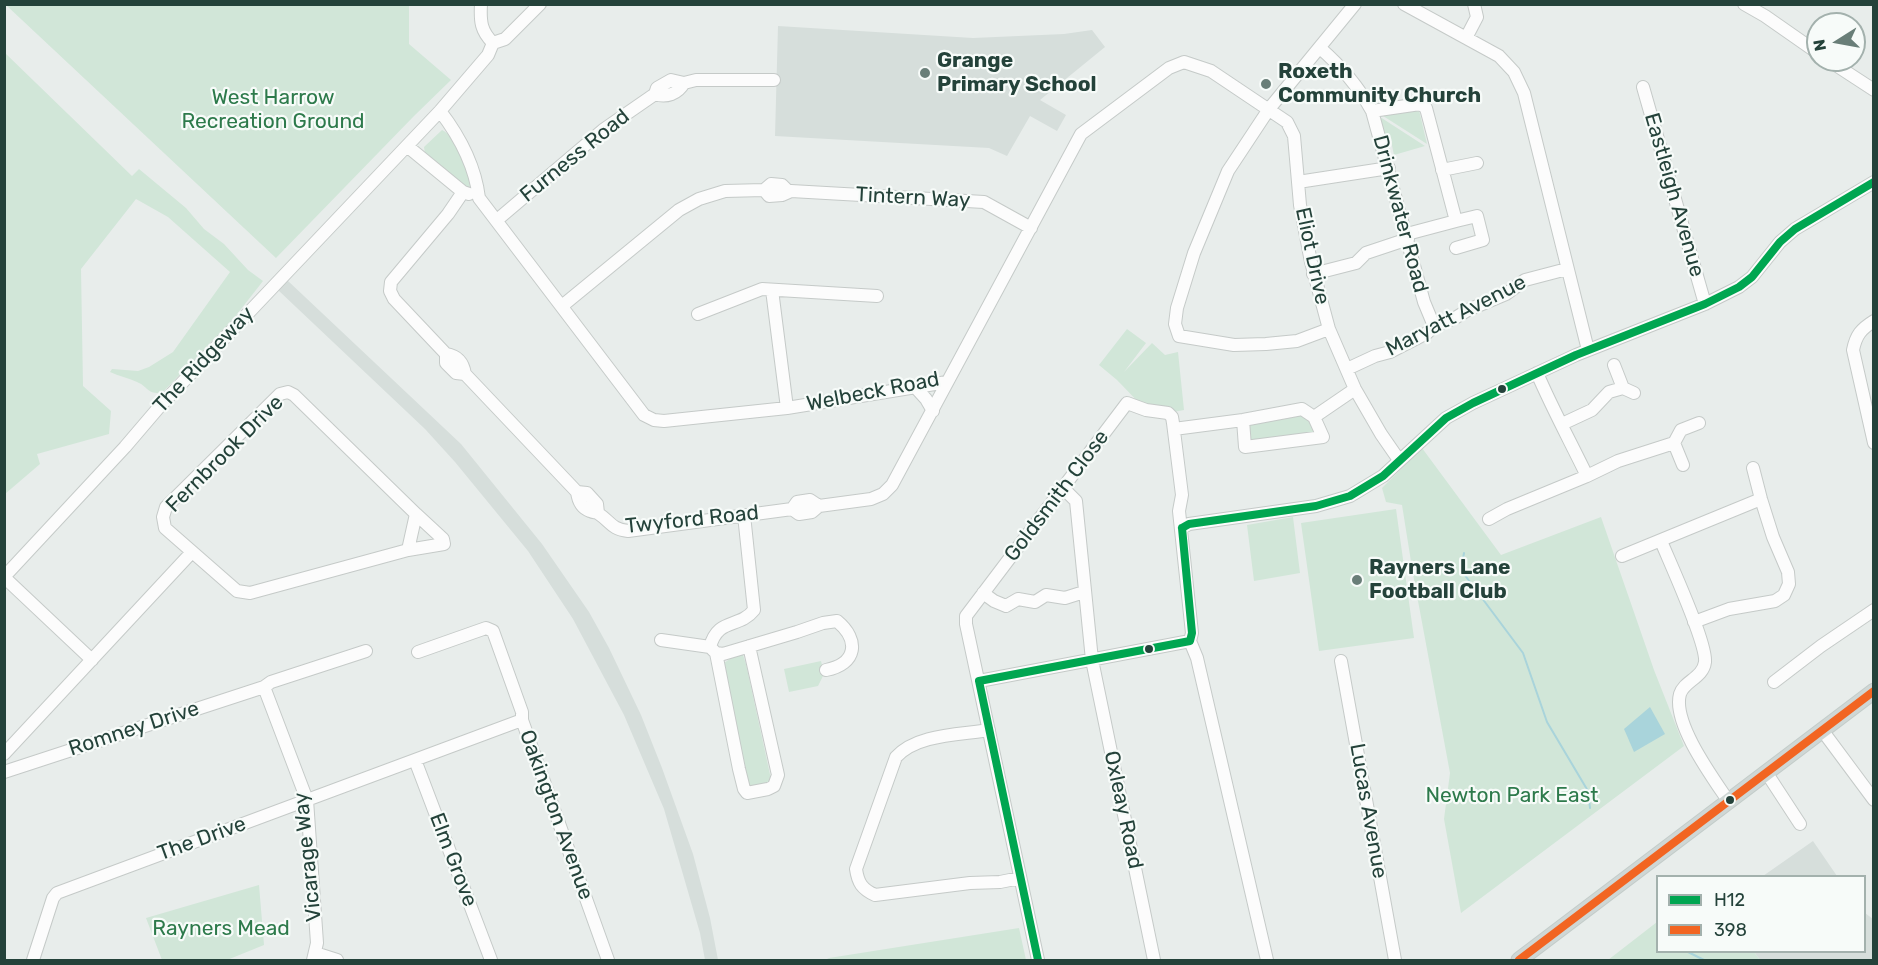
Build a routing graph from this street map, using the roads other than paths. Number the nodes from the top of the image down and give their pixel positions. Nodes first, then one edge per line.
1 (481, 4) edge
2 (540, 4) edge
3 (1355, 4) edge
4 (1474, 4) edge
5 (1744, 4) edge
6 (1405, 5) edge
7 (1466, 38) junction
8 (493, 43) junction
9 (1806, 44) edge
10 (1320, 48) junction
11 (1846, 72) edge
12 (774, 80) dead end
13 (1643, 87) dead end
14 (1874, 90) edge
15 (1269, 109) junction
16 (440, 111) junction
17 (1372, 111) junction
18 (407, 146) junction
19 (1477, 163) dead end
20 (1389, 168) junction
21 (1442, 170) junction
22 (1298, 182) junction
23 (1874, 182) edge
24 (463, 192) junction
25 (479, 198) junction
26 (497, 220) junction
27 (1456, 221) junction
28 (1031, 228) junction
29 (1408, 237) junction
30 (1456, 248) dead end
31 (1567, 269) junction
32 (1313, 274) junction
33 (772, 290) junction
34 (877, 296) dead end
35 (1705, 304) junction
36 (562, 306) junction
37 (698, 314) dead end
38 (1874, 321) edge
39 (1434, 326) junction
40 (1329, 329) junction
41 (1588, 350) junction
42 (1614, 365) dead end
43 (1347, 369) junction
44 (1537, 373) junction
45 (947, 382) junction
46 (916, 388) junction
47 (1355, 389) junction
48 (787, 408) junction
49 (933, 411) junction
50 (1314, 417) junction
51 (1243, 420) junction
52 (1698, 423) dead end
53 (1562, 424) junction
54 (1174, 429) junction
55 (1674, 443) junction
56 (1874, 443) edge
57 (1399, 460) junction
58 (1683, 465) dead end
59 (1753, 468) dead end
60 (1587, 476) junction
61 (1063, 488) junction
62 (1761, 499) junction
63 (416, 514) junction
64 (744, 515) junction
65 (1489, 519) dead end
66 (1182, 528) junction
67 (1661, 541) junction
68 (408, 550) junction
69 (192, 552) junction
70 (1622, 556) dead end
71 (4, 577) edge
72 (985, 591) junction
73 (1084, 592) junction
74 (1874, 610) edge
75 (1694, 622) junction
76 (662, 640) dead end
77 (1190, 641) junction
78 (748, 645) junction
79 (713, 650) junction
80 (366, 651) dead end
81 (418, 652) dead end
82 (92, 660) junction
83 (1092, 660) junction
84 (1341, 661) dead end
85 (826, 670) dead end
86 (979, 681) junction
87 (1774, 682) dead end
88 (264, 687) junction
89 (1874, 691) edge
90 (522, 720) junction
91 (989, 730) junction
92 (1822, 730) junction
93 (4, 754) edge
94 (415, 760) junction
95 (4, 772) edge
96 (1766, 772) junction
97 (307, 800) junction
98 (1874, 800) edge
99 (1729, 802) junction
100 (1800, 824) dead end
101 (1020, 878) junction
102 (314, 957) edge
103 (33, 960) edge
104 (337, 960) edge
105 (491, 960) edge
106 (608, 960) edge
107 (1038, 960) edge
108 (1154, 960) edge
109 (1267, 960) edge
110 (1395, 960) edge
111 (1519, 960) edge

1 - 8 street
2 - 8 street
3 - 10 street
4 - 7 street
5 - 9 street
6 - 7 street
7 - 31 street
8 - 16 street, The Ridgeway
10 - 15 street
10 - 17 street, Drinkwater Road
11 - 14 street
12 - 26 street, Furness Road
13 - 35 street, Eastleigh Avenue
15 - 22 street, Eliot Drive
15 - 28 street, Welbeck Road
15 - 40 street
16 - 18 street, The Ridgeway
16 - 25 street, Welbeck Road
17 - 20 street, Drinkwater Road
17 - 21 street
18 - 24 street
18 - 71 street, The Ridgeway
19 - 21 street
20 - 22 street
20 - 29 street, Drinkwater Road
21 - 27 street
22 - 32 street, Eliot Drive
23 - 35 street
24 - 25 street
24 - 64 street, Twyford Road
25 - 26 street, Welbeck Road
26 - 36 street, Welbeck Road
27 - 29 street
27 - 30 street
28 - 36 street, Tintern Way
28 - 45 street, Welbeck Road
29 - 32 street
29 - 39 street, Drinkwater Road
31 - 39 street, Maryatt Avenue
31 - 41 street
32 - 40 street, Eliot Drive
33 - 34 street
33 - 37 street
33 - 48 street
35 - 41 street
36 - 48 street, Welbeck Road
38 - 56 street
39 - 43 street, Maryatt Avenue
40 - 43 street, Eliot Drive
41 - 44 street
42 - 53 street
43 - 47 street, Eliot Drive
44 - 53 street
44 - 57 street
45 - 46 street, Welbeck Road
45 - 49 street, Twyford Road
46 - 48 street, Welbeck Road
46 - 49 street
47 - 50 street
47 - 57 street, Eliot Drive
49 - 64 street, Twyford Road
50 - 51 street
50 - 51 street
51 - 54 street
52 - 55 street
53 - 60 street
54 - 61 street, Goldsmith Close
54 - 66 street
55 - 58 street
55 - 60 street
57 - 66 street
59 - 62 street
60 - 65 street
61 - 72 street, Goldsmith Close
61 - 73 street, Oxleay Road
62 - 67 street
62 - 75 street
63 - 68 street
63 - 68 street, Fernbrook Drive
63 - 69 street, Fernbrook Drive
64 - 79 street
66 - 77 street
67 - 70 street
67 - 75 street
68 - 69 street, Fernbrook Drive
69 - 82 street
71 - 82 street
72 - 73 street
72 - 86 street, Goldsmith Close
73 - 83 street, Oxleay Road
74 - 87 street
75 - 99 street
76 - 79 street
77 - 83 street
77 - 109 street
78 - 79 street
78 - 79 street
78 - 85 street
80 - 88 street, Romney Drive
81 - 90 street, Oakington Avenue
82 - 93 street
83 - 86 street
83 - 108 street, Oxleay Road
84 - 110 street, Lucas Avenue
86 - 91 street, Goldsmith Close
88 - 95 street, Romney Drive
88 - 97 street, Vicarage Way
89 - 92 main road
90 - 94 street, The Drive
90 - 106 street, Oakington Avenue
91 - 101 street, Goldsmith Close
91 - 101 street
92 - 96 main road
92 - 98 street
94 - 97 street, The Drive
94 - 105 street, Elm Grove
96 - 99 main road
96 - 100 street
97 - 102 street, Vicarage Way
97 - 103 street, The Drive
99 - 111 main road
101 - 107 street, Goldsmith Close
102 - 104 street

